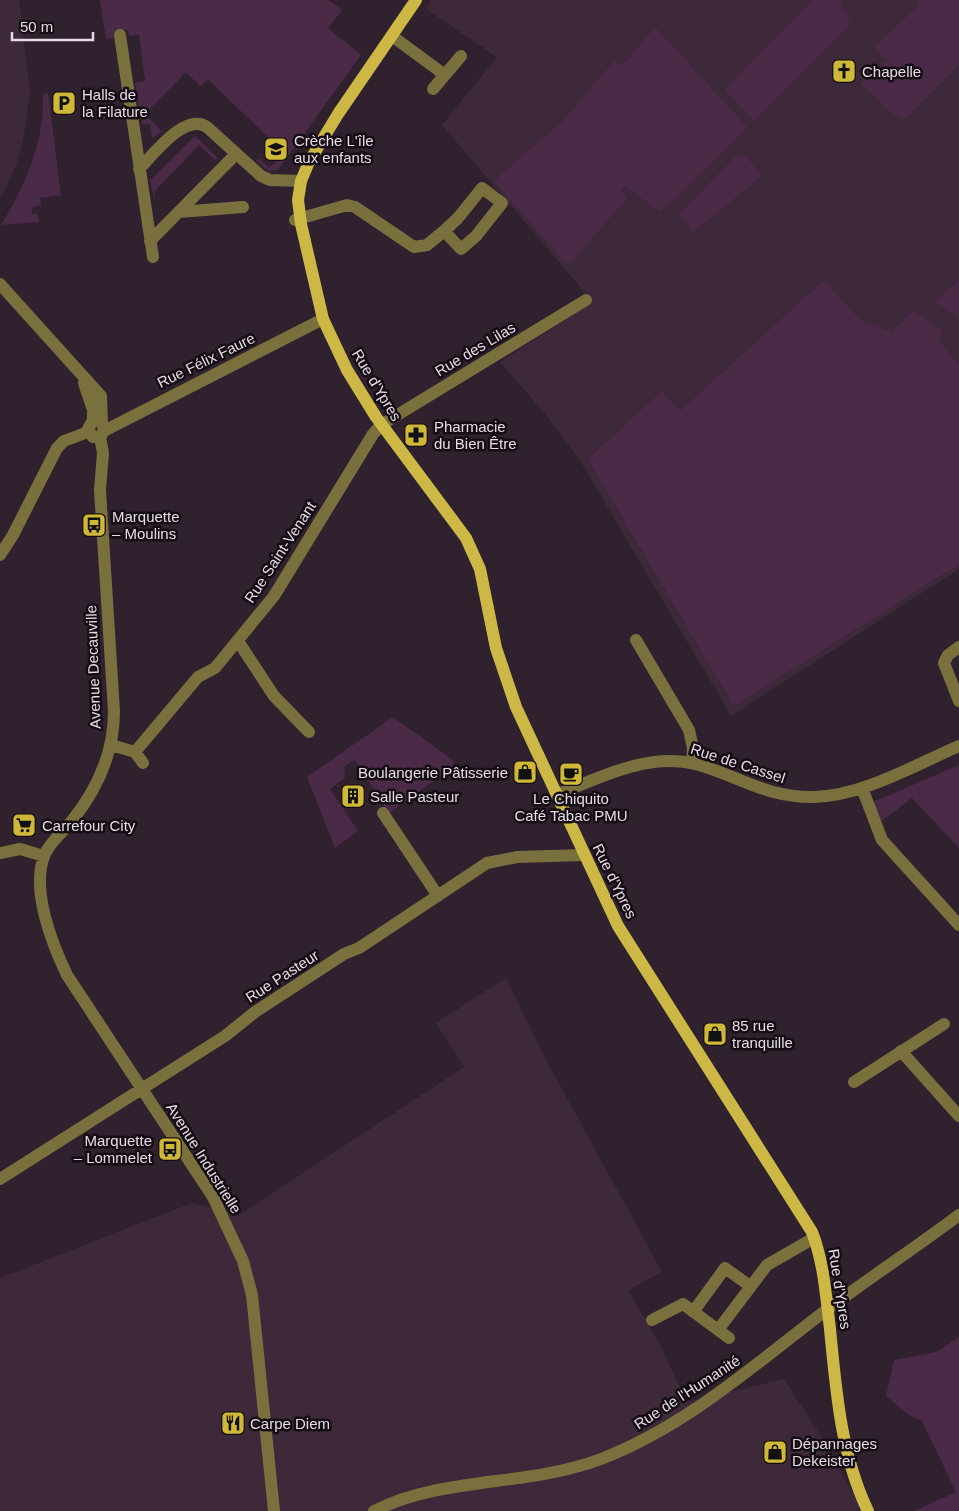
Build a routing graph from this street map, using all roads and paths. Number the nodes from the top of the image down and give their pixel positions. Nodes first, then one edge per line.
1 (416, 0) edge
2 (120, 36) dead end
3 (392, 36) junction
4 (461, 56) dead end
5 (445, 75) junction
6 (433, 89) dead end
7 (235, 155) junction
8 (140, 169) junction
9 (297, 181) junction
10 (243, 207) dead end
11 (179, 212) junction
12 (298, 220) junction
13 (444, 231) junction
14 (150, 241) junction
15 (153, 257) dead end
16 (0, 284) edge
17 (586, 300) dead end
18 (323, 319) junction
19 (381, 425) junction
20 (97, 429) junction
21 (0, 555) edge
22 (636, 640) dead end
23 (238, 641) junction
24 (959, 647) edge
25 (959, 702) edge
26 (309, 732) dead end
27 (110, 746) junction
28 (959, 746) edge
29 (135, 752) junction
30 (692, 763) junction
31 (143, 764) dead end
32 (862, 788) junction
33 (556, 794) junction
34 (383, 813) dead end
35 (0, 853) edge
36 (584, 855) junction
37 (44, 856) junction
38 (438, 896) junction
39 (959, 925) edge
40 (944, 1024) dead end
41 (901, 1051) junction
42 (854, 1082) dead end
43 (142, 1089) junction
44 (959, 1116) edge
45 (0, 1181) edge
46 (959, 1215) edge
47 (814, 1238) junction
48 (750, 1286) junction
49 (828, 1310) junction
50 (693, 1312) junction
51 (652, 1320) dead end
52 (718, 1330) junction
53 (729, 1338) dead end
54 (274, 1511) edge
55 (374, 1511) edge
56 (868, 1511) edge

1 - 3 main road, Rue d'Ypres
2 - 8 street
3 - 5 street
3 - 9 main road, Rue d'Ypres
4 - 5 street
5 - 6 street
7 - 8 street
7 - 9 street
7 - 11 street
8 - 14 street
9 - 12 main road, Rue d'Ypres
10 - 11 street
11 - 14 street
12 - 13 street
12 - 18 main road, Rue d'Ypres
13 - 13 street
14 - 15 street
16 - 20 street
17 - 19 street, Rue des Lilas
18 - 19 main road, Rue d'Ypres
18 - 20 street, Rue Félix Faure
19 - 23 street, Rue Saint-Venant
19 - 33 main road, Rue d'Ypres
20 - 21 street, Rue Félix Faure
20 - 27 street, Avenue Decauville
22 - 30 street
23 - 26 street
23 - 29 street, Rue Saint-Venant
24 - 25 street
27 - 29 street
27 - 37 street, Avenue Decauville
28 - 32 street, Rue de Cassel
29 - 31 street
30 - 32 street, Rue de Cassel
30 - 33 street, Rue de Cassel
32 - 39 street
33 - 36 main road, Rue d'Ypres
34 - 38 street
35 - 37 street
36 - 38 street, Rue Pasteur
36 - 47 main road, Rue d'Ypres
37 - 43 street
38 - 43 street, Rue Pasteur
40 - 41 street
41 - 42 street
41 - 44 street
43 - 45 street, Rue Pasteur
43 - 54 street, Avenue Industrielle
46 - 49 street, Rue de l'Humanité
47 - 48 street
47 - 49 main road, Rue d'Ypres
48 - 50 street
48 - 52 street
49 - 55 street, Rue de l'Humanité
49 - 56 main road, Rue d'Ypres
50 - 51 street
50 - 52 street
52 - 53 street

